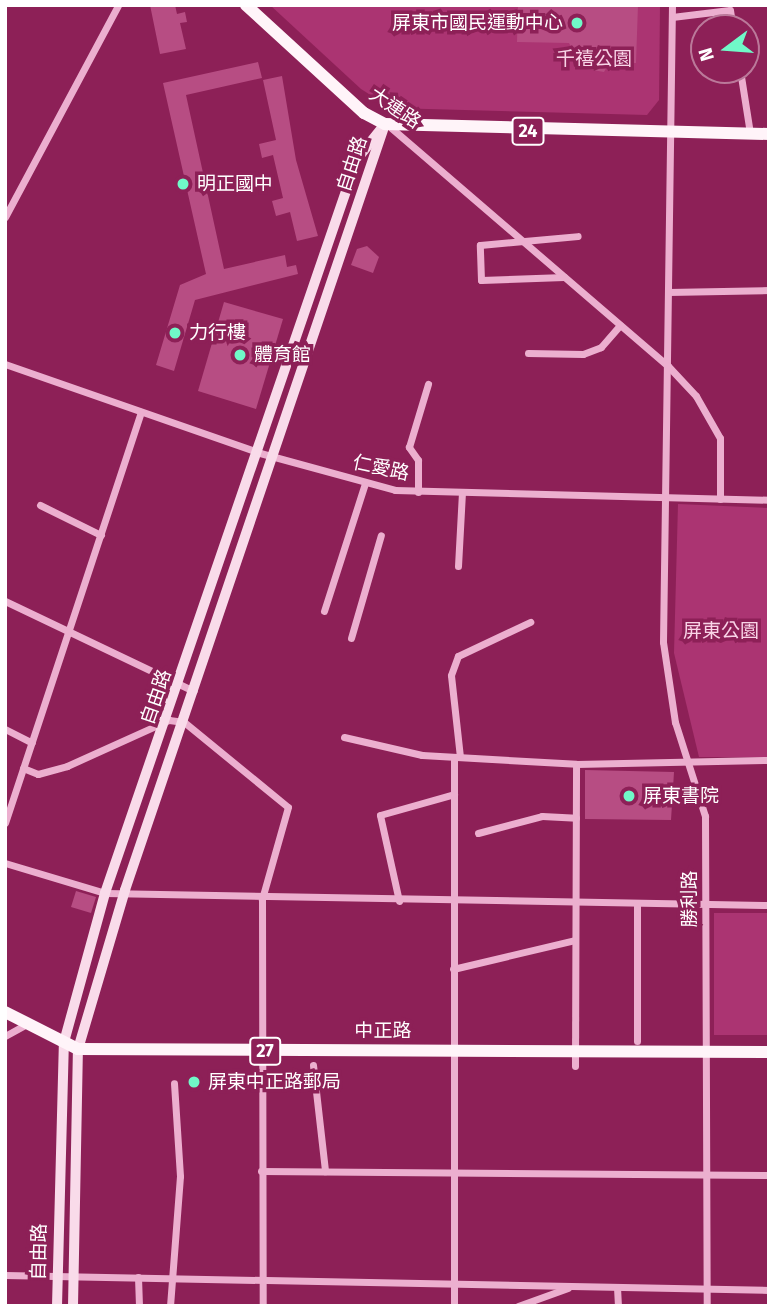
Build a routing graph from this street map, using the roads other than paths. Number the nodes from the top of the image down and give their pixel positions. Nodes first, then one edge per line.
1 (118, 5) edge
2 (246, 5) edge
3 (672, 5) edge
4 (697, 14) edge
5 (731, 14) edge
6 (690, 15) edge
7 (672, 17) junction
8 (742, 84) edge
9 (385, 124) junction
10 (671, 132) junction
11 (750, 134) junction
12 (769, 134) edge
13 (5, 217) edge
14 (578, 236) dead end
15 (524, 242) junction
16 (564, 277) junction
17 (769, 290) edge
18 (668, 292) junction
19 (620, 326) junction
20 (528, 353) dead end
21 (5, 364) edge
22 (668, 366) junction
23 (428, 384) dead end
24 (141, 412) junction
25 (260, 453) junction
26 (274, 457) junction
27 (365, 483) junction
28 (418, 492) junction
29 (462, 493) junction
30 (666, 498) junction
31 (720, 499) junction
32 (769, 500) edge
33 (40, 505) dead end
34 (101, 535) junction
35 (381, 535) dead end
36 (458, 566) dead end
37 (5, 601) edge
38 (324, 611) dead end
39 (530, 622) dead end
40 (68, 632) junction
41 (351, 638) dead end
42 (181, 686) junction
43 (195, 691) junction
44 (169, 720) junction
45 (184, 722) junction
46 (5, 729) edge
47 (344, 737) dead end
48 (32, 743) junction
49 (457, 757) junction
50 (769, 760) edge
51 (687, 762) junction
52 (576, 764) junction
53 (23, 768) junction
54 (454, 794) junction
55 (576, 818) junction
56 (5, 823) edge
57 (478, 833) dead end
58 (5, 863) edge
59 (125, 890) junction
60 (105, 893) junction
61 (262, 899) junction
62 (399, 901) junction
63 (455, 902) junction
64 (706, 904) junction
65 (576, 905) junction
66 (769, 905) edge
67 (637, 906) junction
68 (575, 940) junction
69 (453, 969) junction
70 (5, 1012) edge
71 (27, 1024) junction
72 (5, 1036) edge
73 (637, 1041) dead end
74 (64, 1042) junction
75 (78, 1049) junction
76 (452, 1050) junction
77 (262, 1051) junction
78 (575, 1051) junction
79 (704, 1051) junction
80 (769, 1052) edge
81 (313, 1065) dead end
82 (575, 1066) dead end
83 (174, 1083) dead end
84 (261, 1171) junction
85 (325, 1171) junction
86 (453, 1172) junction
87 (705, 1175) junction
88 (769, 1175) edge
89 (5, 1275) edge
90 (57, 1276) junction
91 (73, 1276) junction
92 (138, 1278) junction
93 (173, 1278) junction
94 (260, 1280) junction
95 (454, 1284) junction
96 (575, 1286) junction
97 (617, 1287) junction
98 (708, 1289) junction
99 (769, 1290) edge
100 (57, 1306) edge
101 (73, 1306) edge
102 (139, 1306) edge
103 (170, 1306) edge
104 (263, 1306) edge
105 (454, 1306) edge
106 (518, 1306) edge
107 (618, 1306) edge
108 (707, 1306) edge

1 - 13 street
2 - 9 main road, 大連路
3 - 7 street, 勝利路
4 - 5 street
6 - 7 street
7 - 10 street, 勝利路
8 - 11 street
9 - 10 main road, 自由路 / 24
9 - 15 street, 大連路
9 - 25 street, 自由路
9 - 26 street, 自由路
10 - 11 main road, 自由路 / 24
10 - 18 street, 勝利路
11 - 12 main road, 自由路 / 24
14 - 15 street
15 - 16 street, 大連路
15 - 16 street
16 - 19 street, 大連路
17 - 18 street
18 - 22 street, 勝利路
19 - 20 street
19 - 22 street, 大連路
21 - 24 street, 仁愛路
22 - 30 street, 勝利路
22 - 31 street
23 - 28 street
24 - 25 street, 仁愛路
24 - 34 street
25 - 26 street, 仁愛路
25 - 42 street, 自由路
26 - 27 street, 仁愛路
26 - 43 street, 自由路
27 - 28 street, 仁愛路
27 - 38 street
28 - 29 street, 仁愛路
29 - 30 street, 仁愛路
29 - 36 street
30 - 31 street, 仁愛路
30 - 51 street, 勝利路
31 - 32 street, 仁愛路
33 - 34 street
34 - 40 street
35 - 41 street
37 - 40 street
39 - 49 street
40 - 42 street
40 - 48 street
42 - 43 street
42 - 44 street, 自由路
43 - 45 street, 自由路
44 - 45 street
44 - 53 street
44 - 60 street, 自由路
45 - 59 street, 自由路
45 - 61 street
46 - 48 street
47 - 49 street
48 - 53 street
49 - 52 street
49 - 54 street
50 - 51 street
51 - 52 street
51 - 64 street, 勝利路
52 - 55 street
53 - 56 street
54 - 62 street
54 - 63 street
55 - 57 street
55 - 65 street
58 - 60 street
59 - 60 street
59 - 61 street
59 - 75 street, 自由路
60 - 74 street, 自由路
61 - 62 street
61 - 77 street
62 - 63 street
63 - 65 street
63 - 69 street
64 - 66 street
64 - 67 street
64 - 79 street, 勝利路
65 - 67 street
65 - 68 street
67 - 73 street
68 - 69 street
68 - 78 street
69 - 76 street
70 - 71 main road, 中正路 / 27
71 - 72 street
71 - 74 main road, 中正路 / 27
74 - 75 main road, 中正路 / 27
74 - 90 street, 自由路
75 - 77 main road, 中正路 / 27
75 - 91 street, 自由路
76 - 77 main road, 中正路 / 27
76 - 78 main road, 中正路 / 27
76 - 86 street
77 - 84 street
78 - 79 main road, 中正路 / 27
78 - 82 street
79 - 80 main road, 中正路 / 27
79 - 87 street, 勝利路
81 - 85 street
83 - 93 street
84 - 85 street
84 - 94 street
85 - 86 street
86 - 87 street
86 - 95 street
87 - 88 street
87 - 98 street, 勝利路
89 - 90 street
90 - 91 street
90 - 100 street, 自由路
91 - 92 street
91 - 101 street, 自由路
92 - 93 street
92 - 102 street
93 - 94 street
93 - 103 street
94 - 95 street
94 - 104 street
95 - 96 street
95 - 105 street
96 - 97 street
96 - 106 street
97 - 98 street
97 - 107 street
98 - 99 street
98 - 108 street, 勝利路

